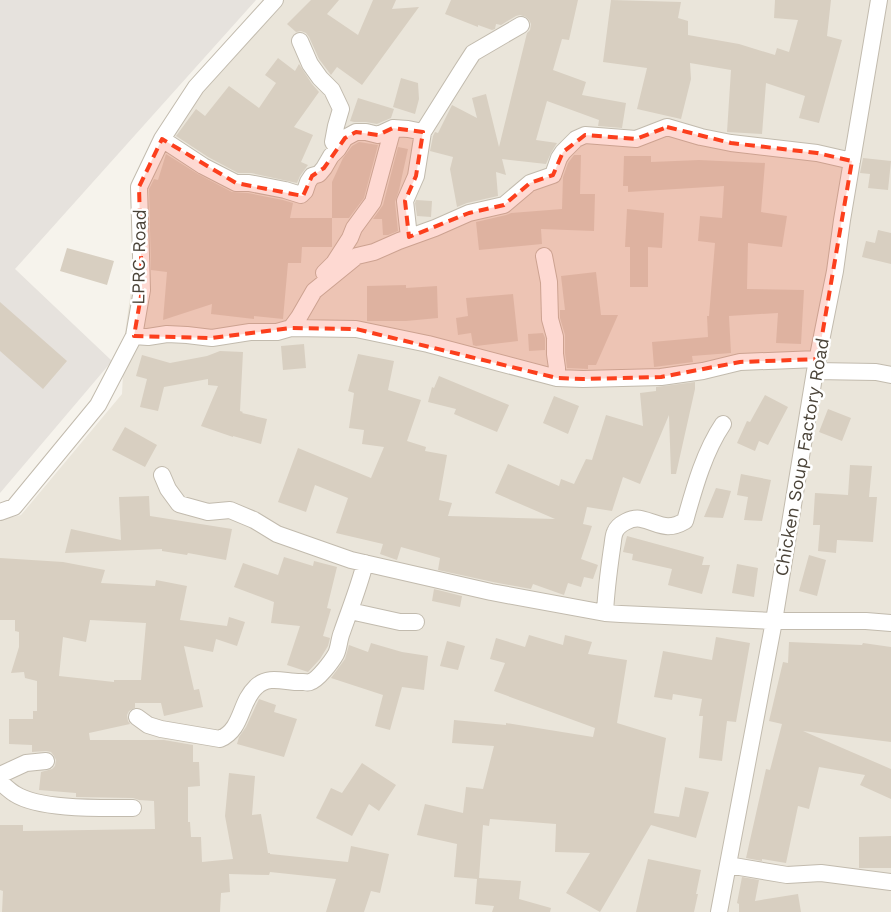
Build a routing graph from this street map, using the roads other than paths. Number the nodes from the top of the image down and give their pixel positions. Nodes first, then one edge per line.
1 (275, 0) edge
2 (879, 0) edge
3 (521, 25) dead end
4 (300, 41) dead end
5 (393, 128) junction
6 (423, 132) junction
7 (162, 139) junction
8 (338, 149) junction
9 (852, 161) junction
10 (409, 237) junction
11 (544, 256) dead end
12 (295, 323) junction
13 (134, 336) junction
14 (816, 365) junction
15 (891, 375) edge
16 (557, 378) junction
17 (723, 424) dead end
18 (162, 475) dead end
19 (0, 512) edge
20 (364, 563) junction
21 (350, 611) junction
22 (605, 613) junction
23 (774, 621) junction
24 (416, 622) dead end
25 (891, 623) edge
26 (138, 717) dead end
27 (46, 761) dead end
28 (0, 775) edge
29 (0, 782) edge
30 (133, 808) dead end
31 (728, 865) junction
32 (891, 882) edge
33 (719, 912) edge

1 - 7 street, LPRC Road
2 - 9 street, Chicken Soup Factory Road
3 - 6 street
4 - 8 street
5 - 6 street
5 - 8 street
5 - 12 street
6 - 10 street
7 - 8 street
7 - 13 street, LPRC Road
9 - 10 street
9 - 14 street, Chicken Soup Factory Road
10 - 12 street
11 - 16 street
12 - 13 street
12 - 16 street
13 - 19 street, LPRC Road
14 - 15 street
14 - 16 street
14 - 23 street, Chicken Soup Factory Road
17 - 22 street
18 - 20 street
20 - 21 street
20 - 22 street
21 - 24 street
21 - 26 street
22 - 23 street
23 - 25 street
23 - 31 street, Chicken Soup Factory Road
27 - 28 street
29 - 30 street
31 - 32 street
31 - 33 street, Chicken Soup Factory Road

